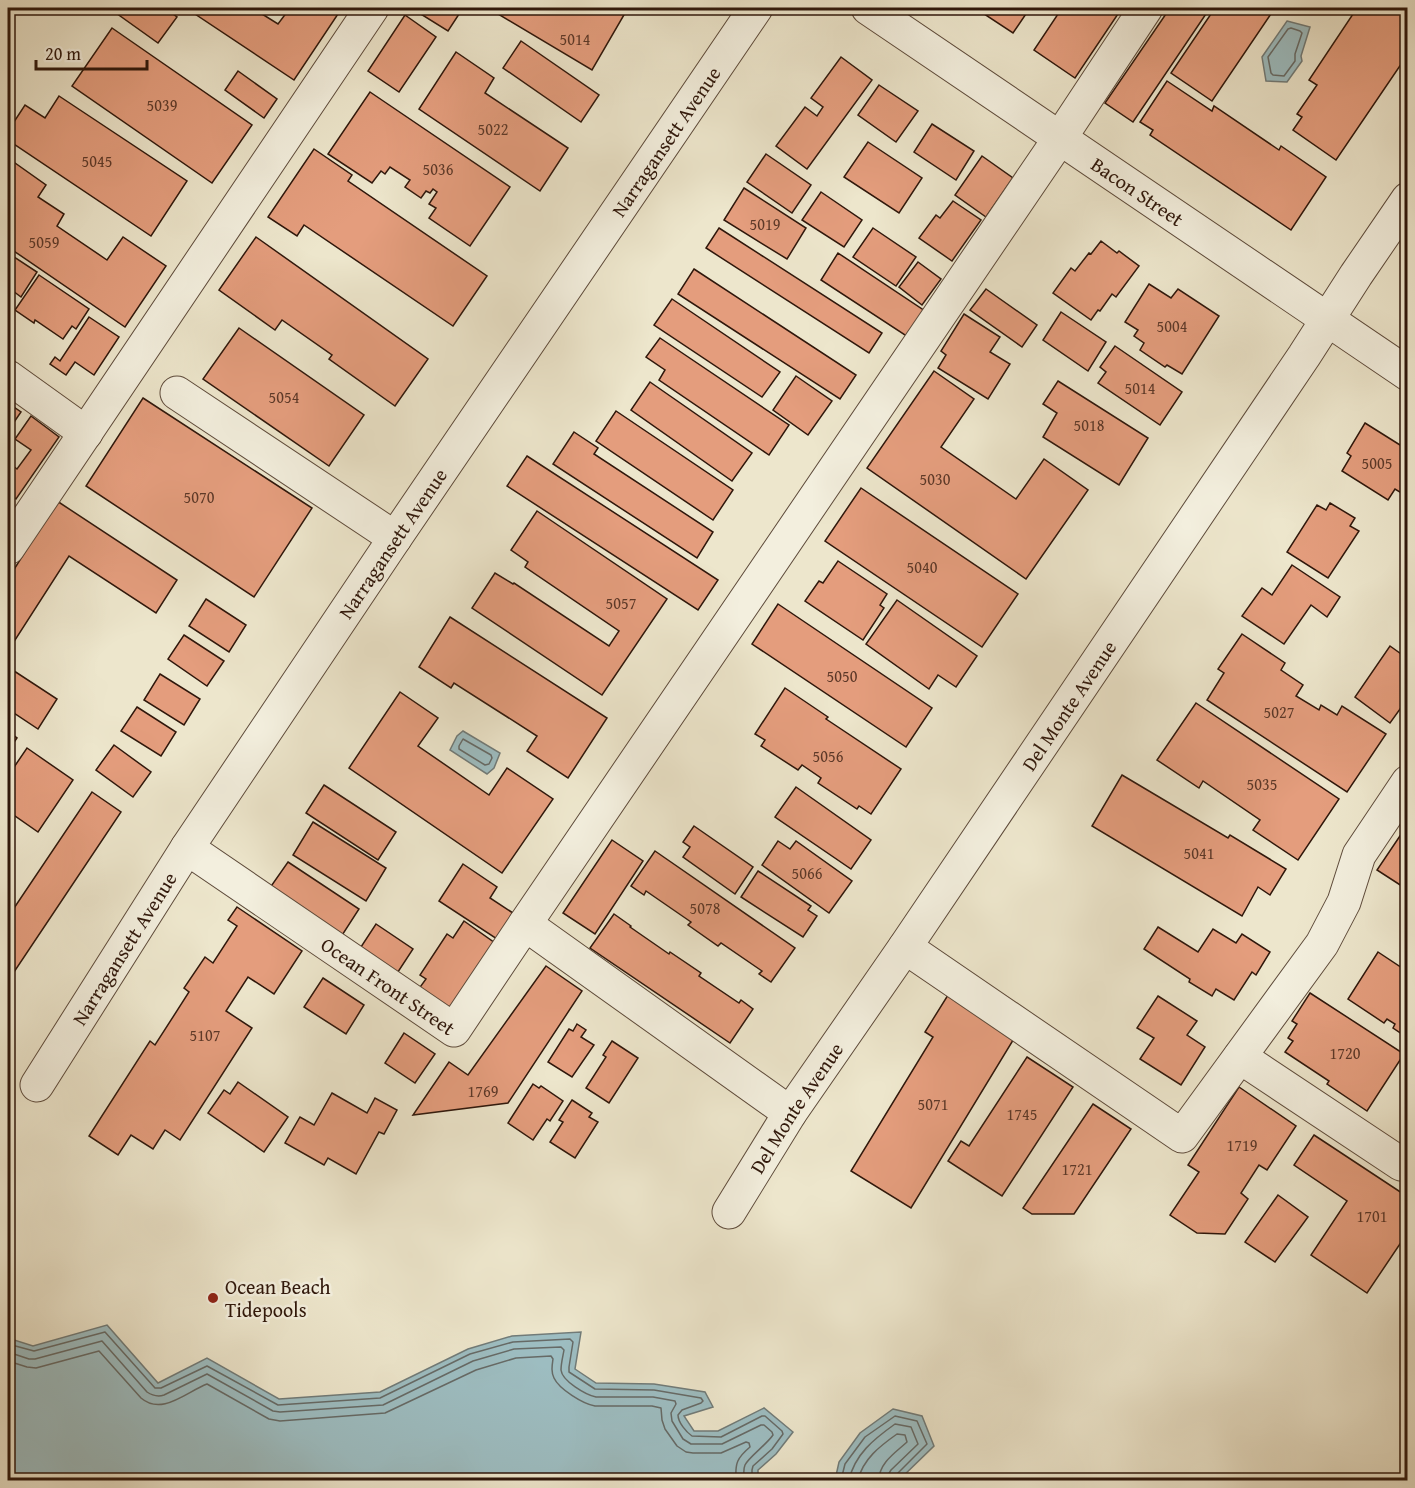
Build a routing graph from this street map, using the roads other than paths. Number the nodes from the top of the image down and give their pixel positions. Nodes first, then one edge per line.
1 (372, 8) edge
2 (756, 8) edge
3 (868, 8) edge
4 (1146, 8) edge
5 (1060, 138) junction
6 (1407, 199) edge
7 (1328, 320) junction
8 (1407, 374) edge
9 (8, 377) edge
10 (177, 393) dead end
11 (86, 433) junction
12 (395, 538) junction
13 (8, 548) edge
14 (1407, 782) edge
15 (187, 848) junction
16 (525, 924) junction
17 (905, 947) junction
18 (1240, 1056) junction
19 (37, 1085) dead end
20 (790, 1113) junction
21 (1401, 1164) dead end
22 (729, 1212) dead end

1 - 11 street
2 - 12 street, Narragansett Avenue
3 - 5 street, Bacon Street
4 - 5 street
5 - 7 street, Bacon Street
5 - 16 street
6 - 7 street, Del Monte Avenue
7 - 8 street, Bacon Street
7 - 17 street, Del Monte Avenue
9 - 11 street
10 - 12 street
11 - 13 street
12 - 15 street, Narragansett Avenue
14 - 18 street
15 - 16 street, Ocean Front Street
15 - 19 street, Narragansett Avenue
16 - 20 street
17 - 18 street
17 - 20 street, Del Monte Avenue
18 - 21 street
20 - 22 street, Del Monte Avenue

